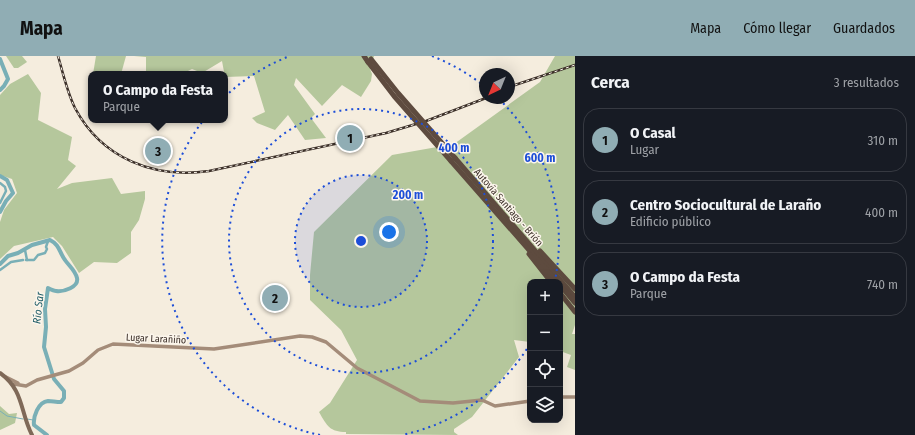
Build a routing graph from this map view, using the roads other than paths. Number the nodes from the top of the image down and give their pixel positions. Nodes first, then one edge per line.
1 (364, 56) edge
2 (369, 59) edge
3 (453, 160) junction
4 (510, 223) junction
5 (511, 229) junction
6 (549, 279) edge
7 (554, 279) edge
8 (563, 289) edge
9 (575, 289) edge
10 (563, 297) edge
11 (575, 297) edge
12 (575, 303) edge
13 (575, 312) edge
14 (1, 375) edge
15 (14, 383) junction
16 (17, 393) junction
17 (563, 397) edge
18 (575, 397) edge
19 (527, 401) edge
20 (32, 435) edge

1 - 2 highway, Autovía Santiago - Brión
2 - 3 highway, Autovía Santiago - Brión, bridge
3 - 4 highway, Autovía Santiago - Brión
3 - 5 highway, Autovía Santiago - Brión
4 - 9 highway
4 - 11 highway, Autovía Santiago - Brión
5 - 6 highway
5 - 7 highway, Autovía Santiago - Brión
8 - 12 highway
10 - 13 highway
14 - 15 main road
14 - 16 main road
15 - 16 main road
15 - 19 street, Lugar Larañiño
16 - 20 main road
17 - 18 street

